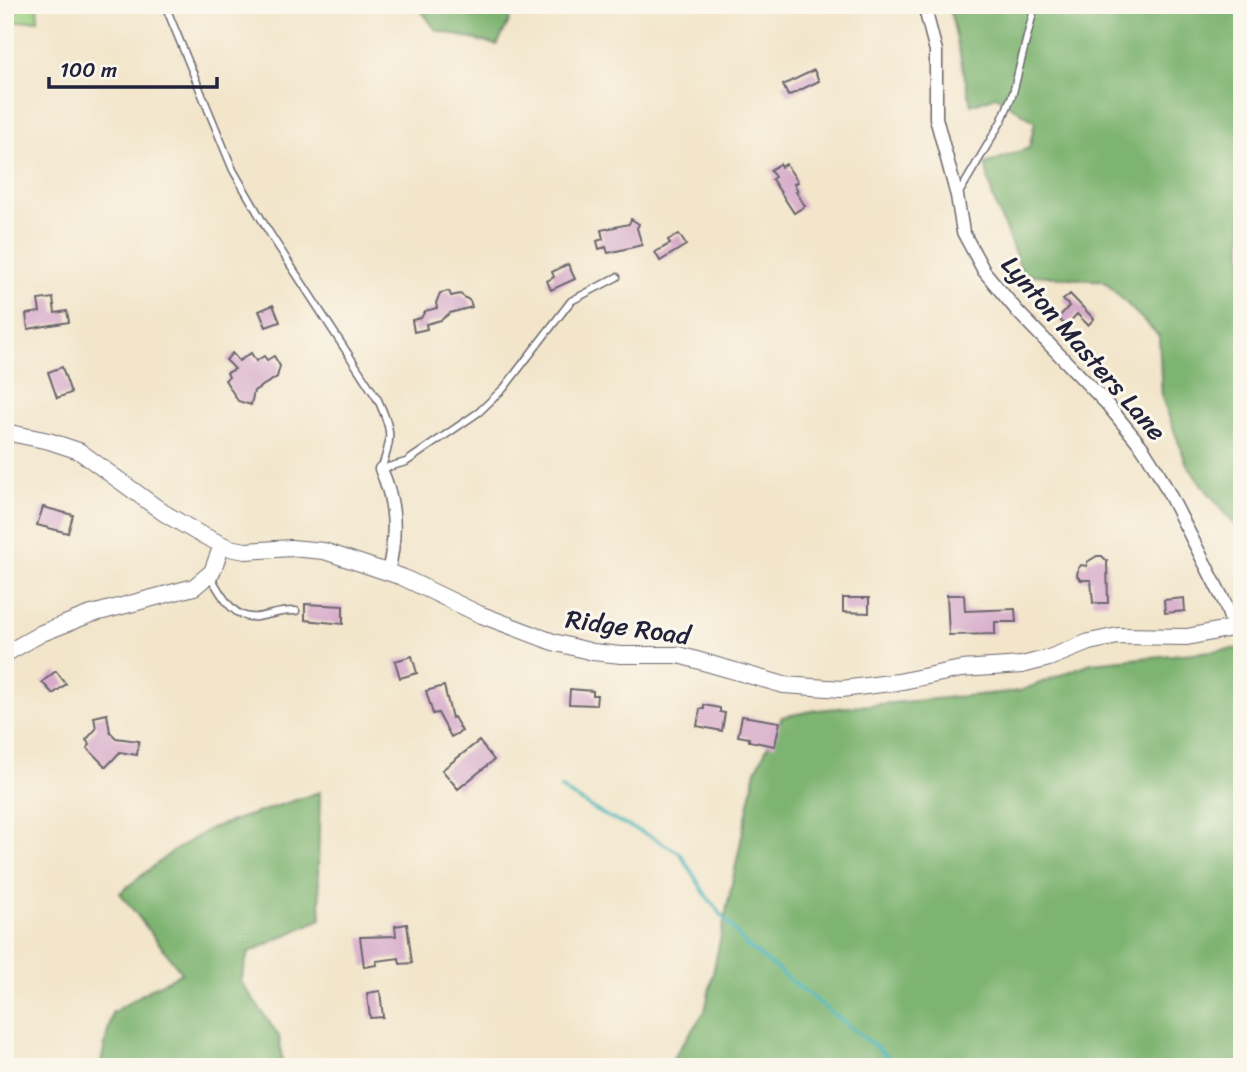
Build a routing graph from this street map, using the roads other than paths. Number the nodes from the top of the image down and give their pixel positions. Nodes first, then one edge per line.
1 (165, 5) edge
2 (924, 5) edge
3 (1035, 5) edge
4 (957, 197) junction
5 (617, 277) dead end
6 (5, 432) edge
7 (381, 469) junction
8 (222, 545) junction
9 (388, 572) junction
10 (210, 576) junction
11 (296, 611) dead end
12 (1237, 626) edge
13 (5, 654) edge

1 - 7 lane
2 - 4 street, Lynton Masters Lane
3 - 4 lane
4 - 12 street, Lynton Masters Lane
5 - 7 lane
6 - 8 street, Ridge Road
7 - 9 street
8 - 9 street, Ridge Road
8 - 10 street
9 - 12 street, Ridge Road
10 - 11 lane
10 - 13 street

